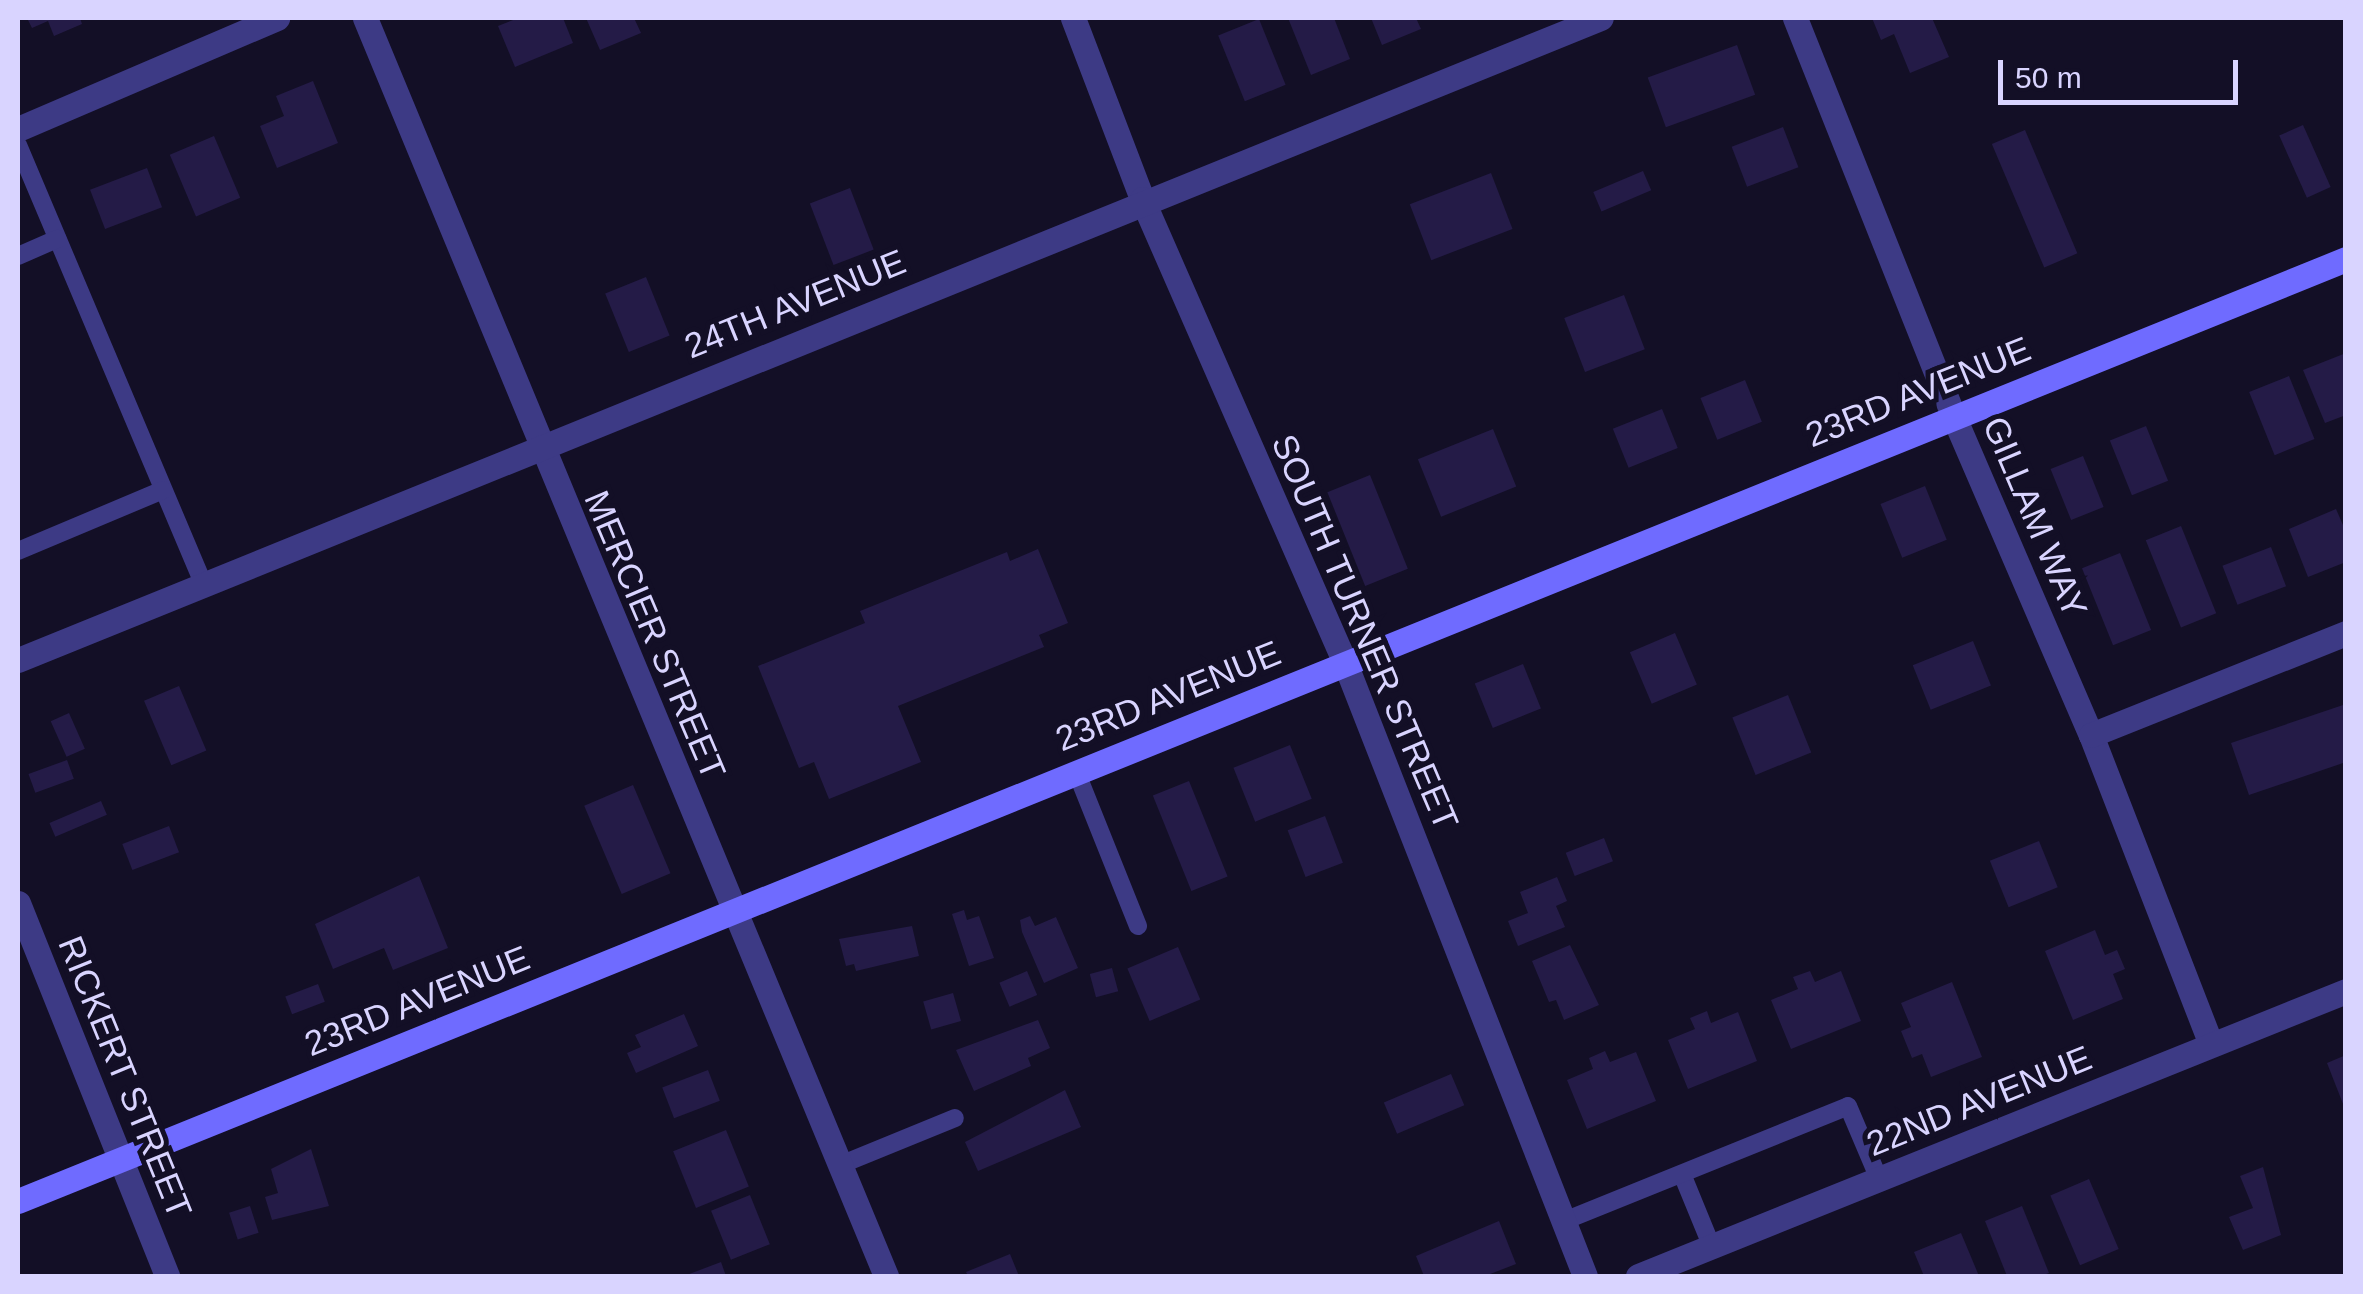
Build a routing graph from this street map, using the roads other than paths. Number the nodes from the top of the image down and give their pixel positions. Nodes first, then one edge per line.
1 (277, 18) edge
2 (365, 18) edge
3 (1073, 18) edge
4 (1602, 18) edge
5 (1795, 18) edge
6 (18, 128) edge
7 (18, 145) edge
8 (1142, 200) junction
9 (57, 240) junction
10 (18, 256) edge
11 (2346, 259) edge
12 (1953, 415) junction
13 (539, 447) junction
14 (163, 490) junction
15 (18, 551) edge
16 (203, 584) junction
17 (2346, 632) edge
18 (18, 660) edge
19 (1345, 663) junction
20 (2092, 735) junction
21 (1076, 771) junction
22 (18, 903) edge
23 (732, 910) junction
24 (1138, 926) dead end
25 (2346, 991) edge
26 (2212, 1045) junction
27 (955, 1118) dead end
28 (122, 1160) junction
29 (840, 1166) junction
30 (1682, 1174) junction
31 (1879, 1179) junction
32 (18, 1201) edge
33 (1564, 1222) junction
34 (1712, 1247) junction
35 (168, 1276) edge
36 (886, 1276) edge
37 (1585, 1276) edge
38 (1638, 1276) edge

1 - 6 street
2 - 13 street, MERCIER STREET
3 - 8 street, SOUTH TURNER STREET
4 - 8 street, 24TH AVENUE
5 - 12 street, GILLAM WAY
7 - 9 lane
8 - 13 street, 24TH AVENUE
8 - 19 street, SOUTH TURNER STREET
9 - 10 lane
9 - 14 lane
11 - 12 street, 23RD AVENUE
12 - 19 street, 23RD AVENUE
12 - 20 street, GILLAM WAY
13 - 16 street, 24TH AVENUE
13 - 23 street, MERCIER STREET
14 - 15 lane
14 - 16 lane
16 - 18 street, 24TH AVENUE
17 - 20 street
19 - 21 street, 23RD AVENUE
19 - 33 street, SOUTH TURNER STREET
20 - 26 street, GILLAM WAY
21 - 23 street, 23RD AVENUE
21 - 24 lane
22 - 28 street, RICKERT STREET
23 - 28 street, 23RD AVENUE
23 - 29 street, MERCIER STREET
25 - 26 street, 22ND AVENUE
26 - 31 street, 22ND AVENUE
27 - 29 lane
28 - 32 street, 23RD AVENUE
28 - 35 street, RICKERT STREET
29 - 36 street, MERCIER STREET
30 - 31 lane
30 - 33 lane
30 - 34 lane
31 - 34 street, 22ND AVENUE
33 - 37 street, SOUTH TURNER STREET
34 - 38 street, 22ND AVENUE

